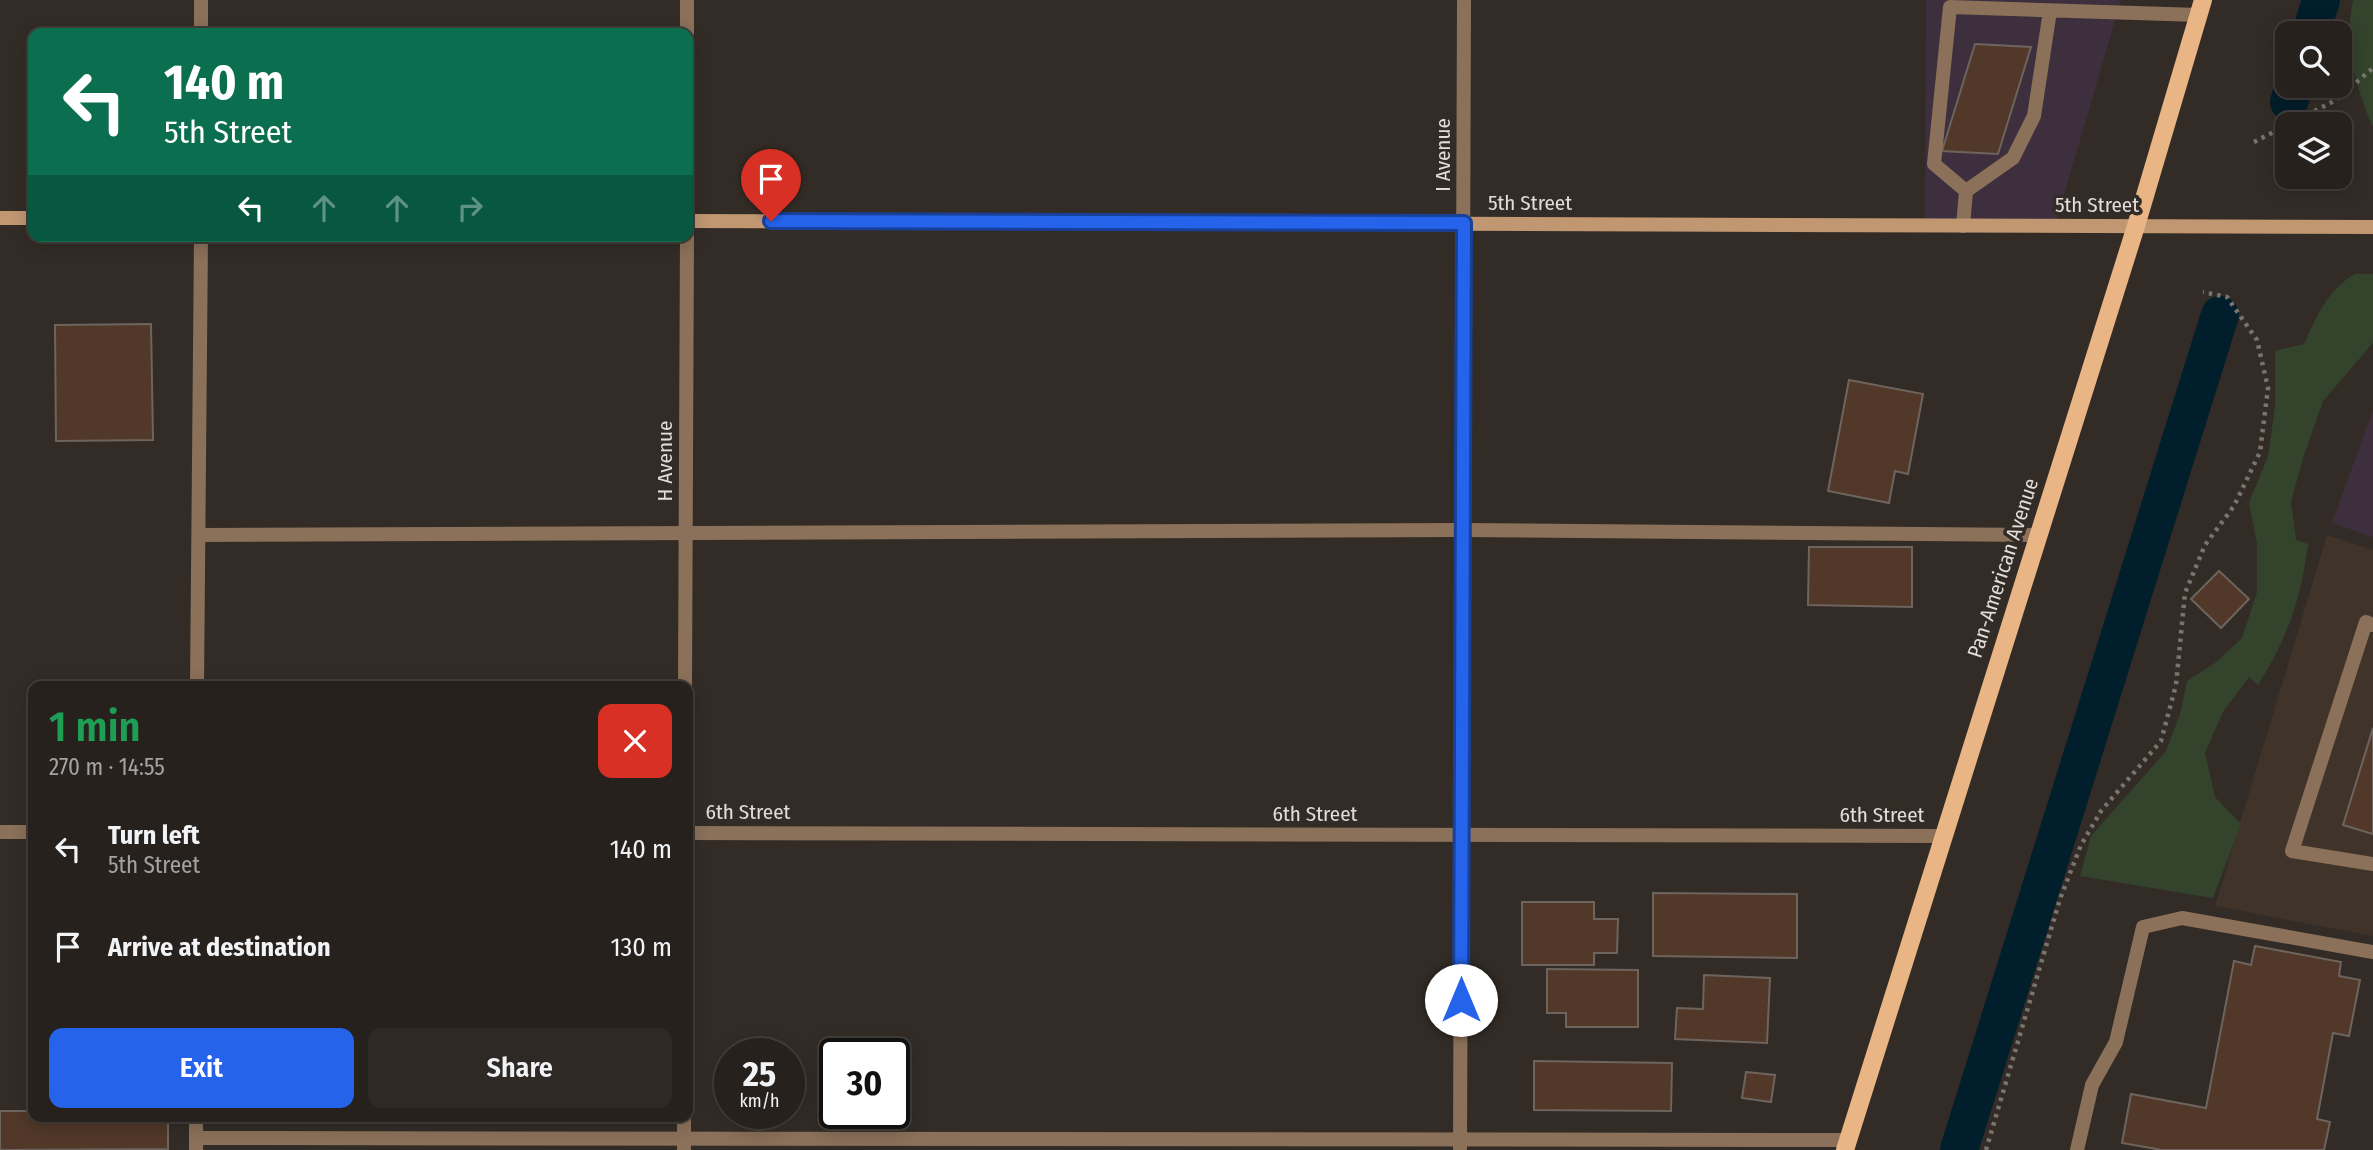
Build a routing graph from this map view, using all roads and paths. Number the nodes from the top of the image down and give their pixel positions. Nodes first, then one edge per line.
1 (201, 0) edge
2 (687, 0) edge
3 (1464, 0) edge
4 (2201, 7) edge
5 (2050, 11) junction
6 (201, 28) edge
7 (687, 28) edge
8 (2373, 68) edge
9 (2254, 142) dead end
10 (1966, 191) junction
11 (0, 218) edge
12 (28, 218) edge
13 (693, 221) edge
14 (1464, 223) junction
15 (1963, 226) junction
16 (2136, 226) junction
17 (2373, 227) edge
18 (201, 242) edge
19 (687, 242) edge
20 (2203, 292) dead end
21 (1463, 530) junction
22 (199, 535) junction
23 (686, 535) junction
24 (2037, 535) junction
25 (2373, 625) edge
26 (197, 681) edge
27 (685, 681) edge
28 (0, 832) edge
29 (28, 832) edge
30 (693, 833) edge
31 (1462, 835) junction
32 (1941, 836) junction
33 (2373, 864) edge
34 (2373, 952) edge
35 (196, 1122) edge
36 (684, 1122) edge
37 (196, 1144) edge
38 (1460, 1144) edge
39 (684, 1145) edge
40 (1846, 1145) edge
41 (1986, 1150) edge
42 (2077, 1150) edge

1 - 6 street
2 - 7 street
3 - 14 street, I Avenue
4 - 5 street
4 - 16 main road, Pan-American Avenue
5 - 10 street
5 - 10 street
8 - 9 path
10 - 15 street
11 - 12 street
13 - 14 street, 5th Street
14 - 15 street, 5th Street
14 - 21 street, I Avenue
15 - 16 street, 5th Street
16 - 17 street, 5th Street
16 - 24 main road, Pan-American Avenue
18 - 22 street
19 - 23 street, H Avenue
20 - 41 path
21 - 23 street
21 - 24 street
21 - 31 street, I Avenue
22 - 23 street
22 - 26 street
23 - 27 street, H Avenue
24 - 32 main road, Pan-American Avenue
25 - 33 street
28 - 29 street
30 - 31 street, 6th Street
31 - 32 street, 6th Street
31 - 38 street, I Avenue
32 - 40 main road, Pan-American Avenue
34 - 42 street
35 - 37 street
36 - 39 street
37 - 39 street
38 - 39 street
38 - 40 street

